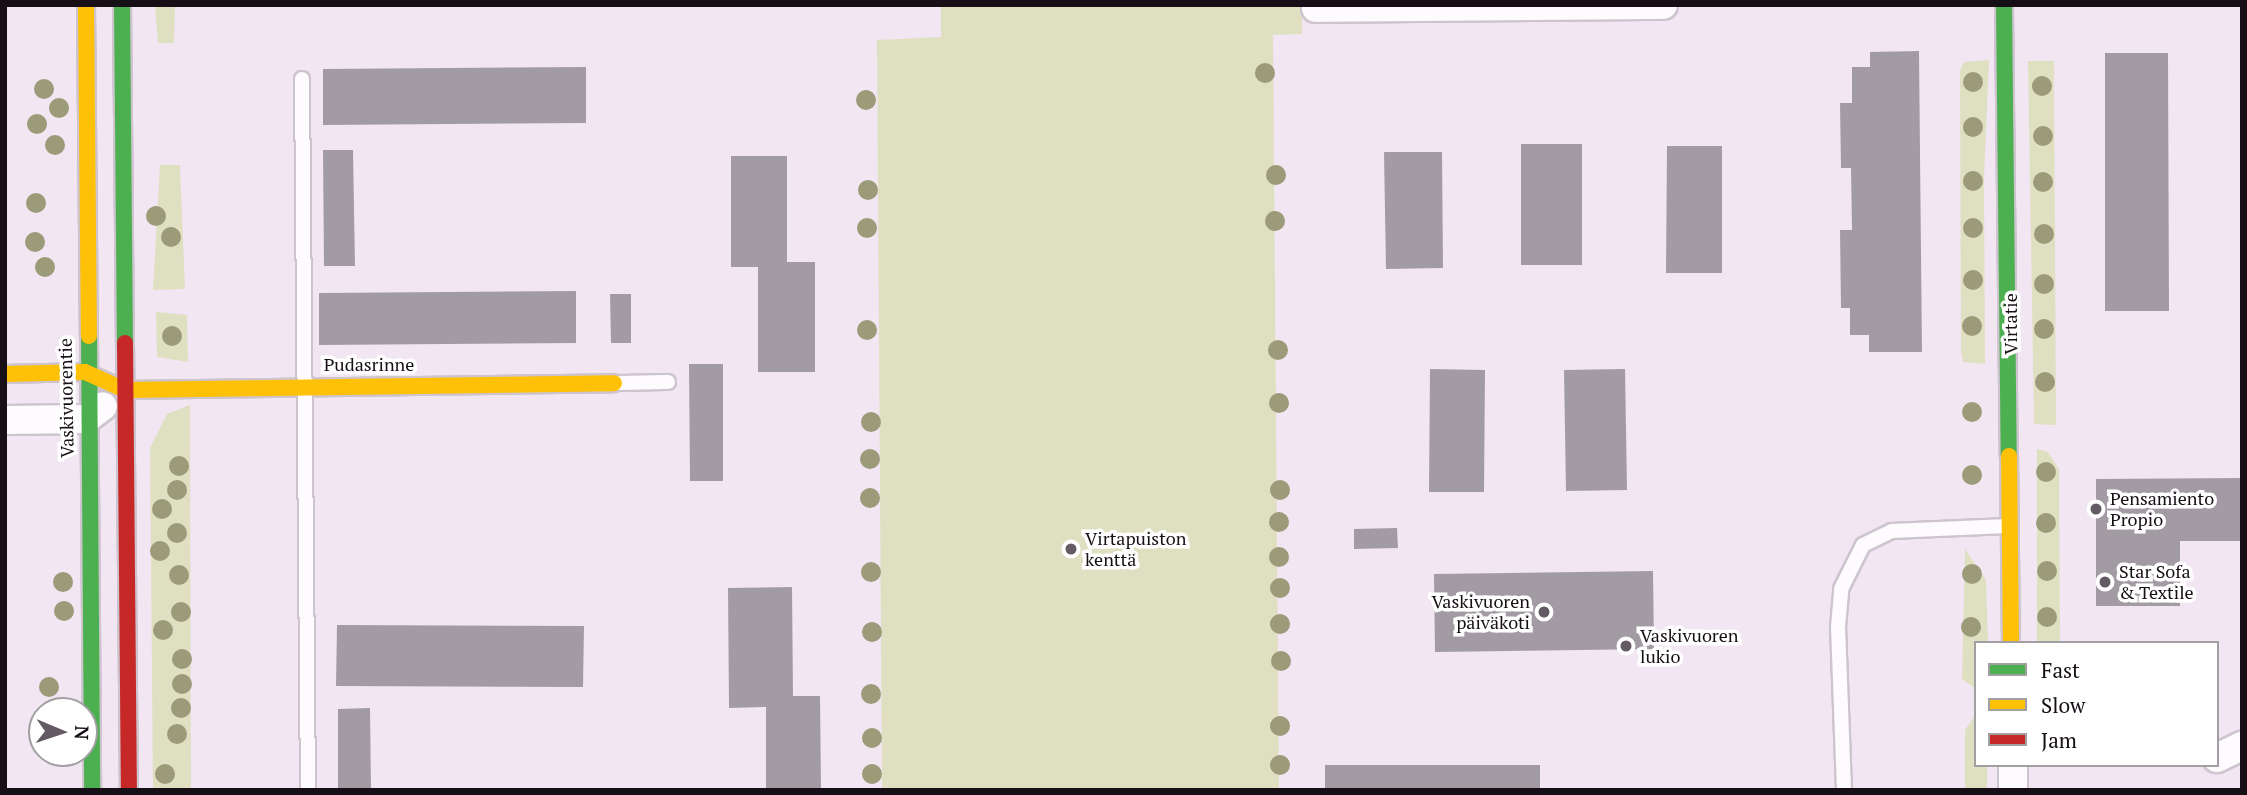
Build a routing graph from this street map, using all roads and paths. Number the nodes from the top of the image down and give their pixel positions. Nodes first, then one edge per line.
1 (86, 5) edge
2 (122, 5) edge
3 (1663, 5) edge
4 (2004, 5) edge
5 (1316, 8) dead end
6 (302, 79) dead end
7 (85, 372) junction
8 (5, 374) edge
9 (668, 382) dead end
10 (614, 383) joint
11 (304, 384) junction
12 (125, 390) junction
13 (86, 419) junction
14 (5, 420) edge
15 (2010, 526) junction
16 (2011, 641) edge
17 (2242, 746) edge
18 (2219, 757) edge
19 (2013, 767) edge
20 (92, 790) edge
21 (128, 790) edge
22 (308, 790) edge
23 (1843, 790) edge
24 (2013, 790) edge

1 - 7 main road, Vaskivuorentie
2 - 12 main road
3 - 5 street
4 - 15 main road, Virtatie
6 - 11 lane
7 - 8 main road
7 - 12 main road
7 - 13 main road, Vaskivuorentie
9 - 10 lane
10 - 11 main road, Pudasrinne
11 - 12 main road, Pudasrinne
11 - 22 lane
12 - 13 street
12 - 21 main road
13 - 14 street
13 - 20 main road, Vaskivuorentie
15 - 16 main road, Virtatie
15 - 23 lane
17 - 18 street
19 - 24 street

